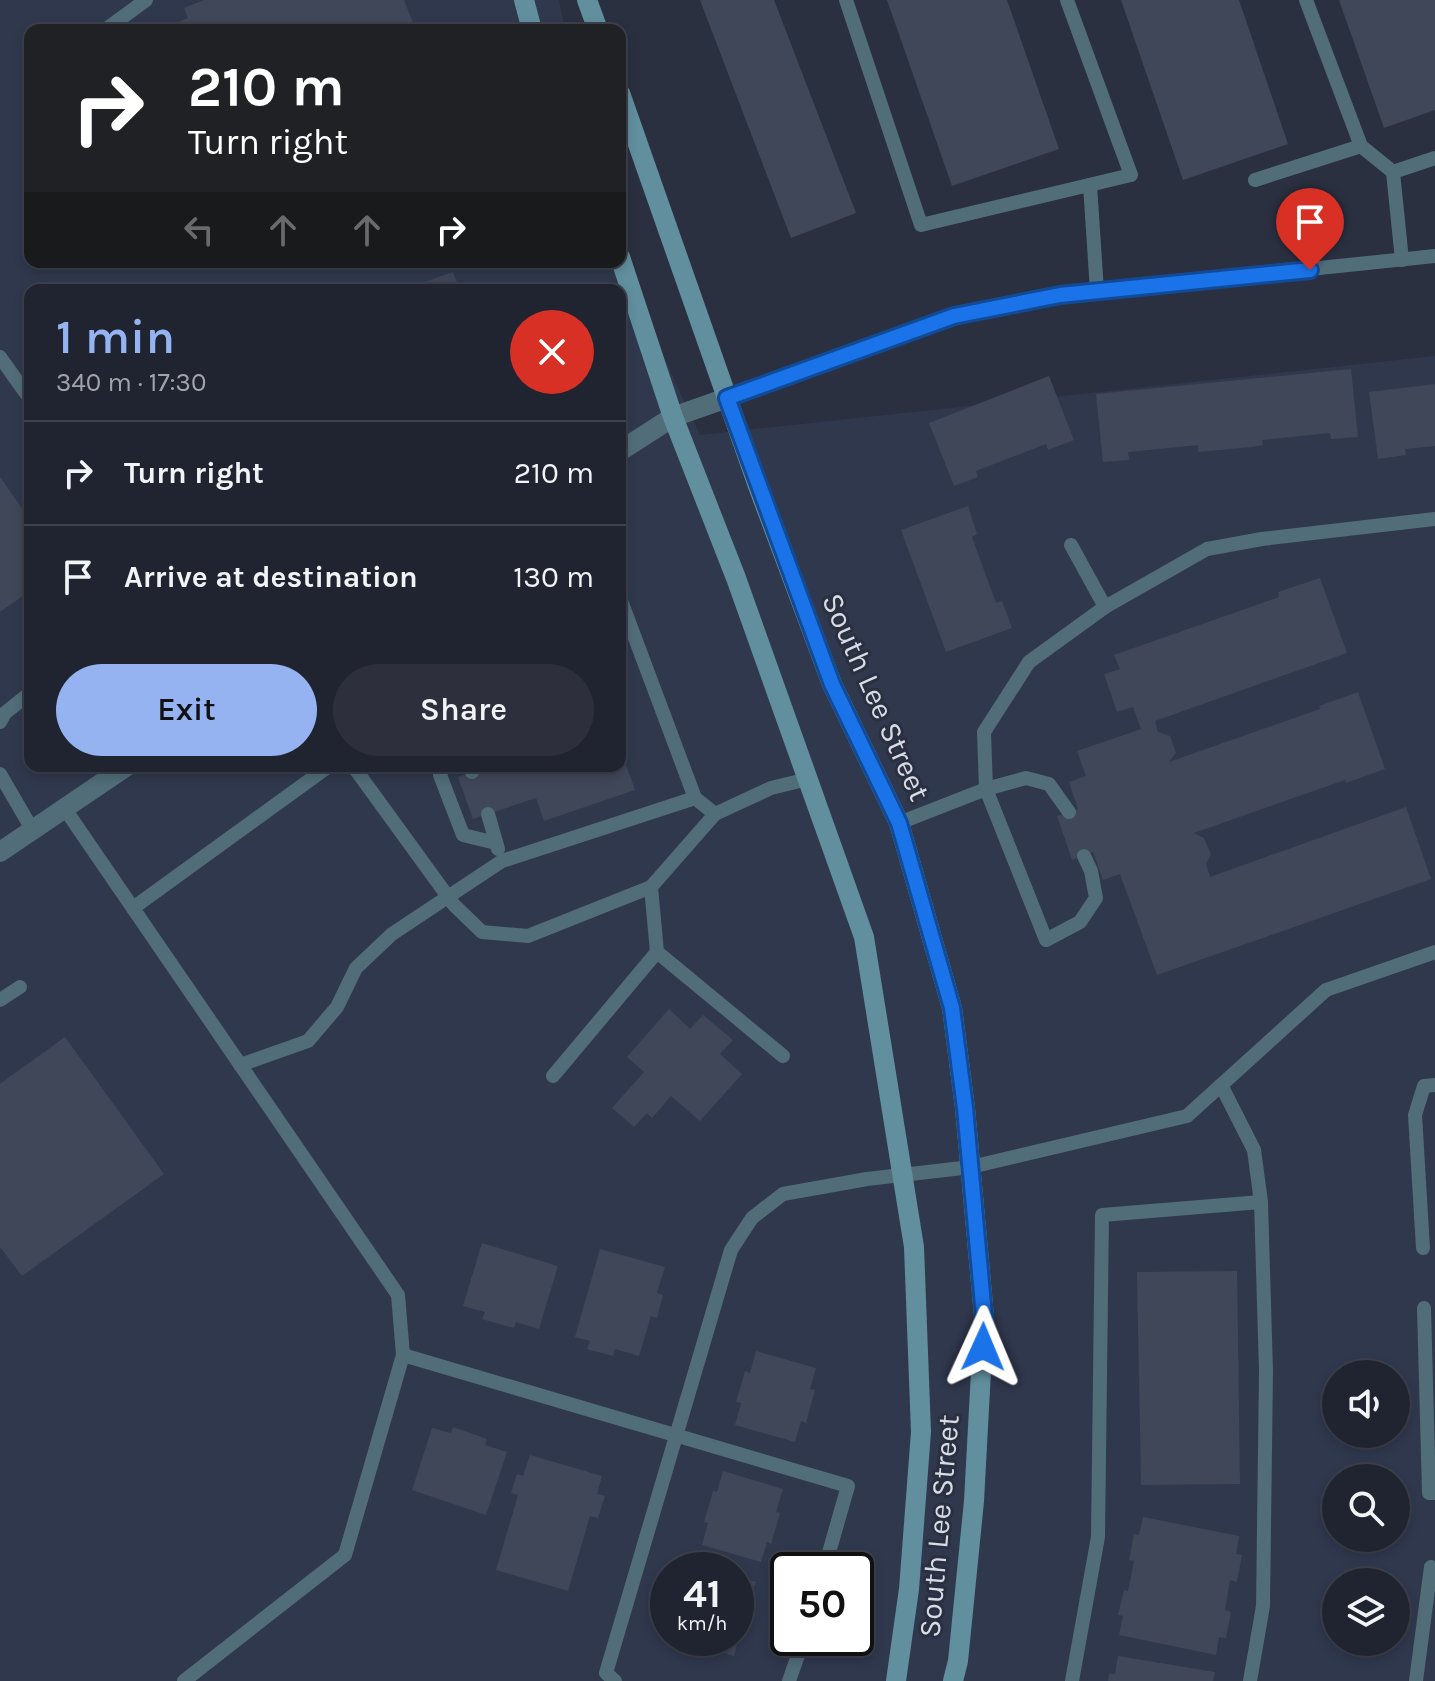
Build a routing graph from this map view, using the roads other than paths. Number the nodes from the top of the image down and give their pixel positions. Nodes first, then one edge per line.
1 (146, 0) edge
2 (524, 0) edge
3 (587, 0) edge
4 (846, 0) edge
5 (1067, 0) edge
6 (1306, 0) edge
7 (113, 24) edge
8 (530, 24) edge
9 (596, 24) edge
10 (626, 110) edge
11 (1361, 146) junction
12 (1435, 158) edge
13 (1393, 172) junction
14 (1255, 180) dead end
15 (1090, 185) junction
16 (1435, 256) edge
17 (1402, 260) junction
18 (624, 268) edge
19 (1097, 291) junction
20 (0, 357) edge
21 (24, 391) edge
22 (727, 398) junction
23 (673, 417) junction
24 (626, 447) edge
25 (1435, 519) edge
26 (1071, 545) dead end
27 (1105, 607) junction
28 (626, 614) edge
29 (24, 698) edge
30 (0, 722) edge
31 (118, 772) edge
32 (321, 772) edge
33 (357, 772) edge
34 (441, 772) edge
35 (0, 774) edge
36 (808, 779) junction
37 (986, 789) junction
38 (695, 798) junction
39 (65, 809) junction
40 (1069, 812) dead end
41 (488, 814) dead end
42 (715, 814) junction
43 (899, 823) junction
44 (32, 829) junction
45 (496, 843) junction
46 (0, 852) edge
47 (1084, 856) dead end
48 (502, 861) junction
49 (651, 887) junction
50 (449, 898) junction
51 (133, 908) junction
52 (657, 952) junction
53 (1435, 952) edge
54 (20, 987) dead end
55 (0, 1000) edge
56 (783, 1056) dead end
57 (240, 1065) junction
58 (553, 1076) dead end
59 (1221, 1085) junction
60 (1435, 1085) edge
61 (971, 1167) junction
62 (903, 1175) junction
63 (1261, 1202) junction
64 (1423, 1248) dead end
65 (1424, 1308) dead end
66 (403, 1355) junction
67 (676, 1435) junction
68 (1435, 1493) edge
69 (829, 1552) edge
70 (1431, 1567) dead end
71 (798, 1656) edge
72 (184, 1681) edge
73 (615, 1681) edge
74 (789, 1681) edge
75 (896, 1681) edge
76 (953, 1681) edge
77 (1072, 1681) edge
78 (1250, 1681) edge
79 (1416, 1681) edge

1 - 7 lane
2 - 8 main road
3 - 9 main road
4 - 15 lane
5 - 15 lane
6 - 11 lane
10 - 22 main road, South Lee Street
11 - 13 lane
11 - 14 lane
12 - 13 lane
13 - 17 lane
15 - 19 lane
16 - 17 lane
17 - 19 lane
18 - 23 main road, South Lee Street
19 - 22 lane
20 - 21 lane
22 - 23 street
22 - 43 main road, South Lee Street
23 - 24 street
23 - 36 main road, South Lee Street
25 - 27 lane
26 - 27 lane
27 - 37 lane
28 - 38 lane
29 - 30 lane
31 - 39 street
32 - 51 lane
33 - 50 lane
34 - 45 lane
35 - 44 lane
36 - 42 lane
36 - 62 main road, South Lee Street
37 - 40 lane
37 - 43 lane
37 - 47 lane
38 - 42 lane
38 - 48 lane
39 - 44 street
39 - 51 lane
41 - 45 lane
42 - 49 lane
43 - 61 main road, South Lee Street
44 - 46 street
45 - 48 lane
48 - 50 lane
49 - 50 lane
49 - 52 lane
50 - 57 lane
51 - 57 lane
52 - 56 lane
52 - 58 lane
53 - 59 lane
54 - 55 lane
57 - 66 lane
59 - 61 lane
59 - 63 lane
60 - 64 lane
61 - 62 lane
61 - 76 main road, South Lee Street
62 - 67 lane
62 - 75 main road, South Lee Street
63 - 77 lane
63 - 78 lane
65 - 68 lane
66 - 67 lane
66 - 72 lane
67 - 69 lane
67 - 73 lane
70 - 79 lane
71 - 74 lane

